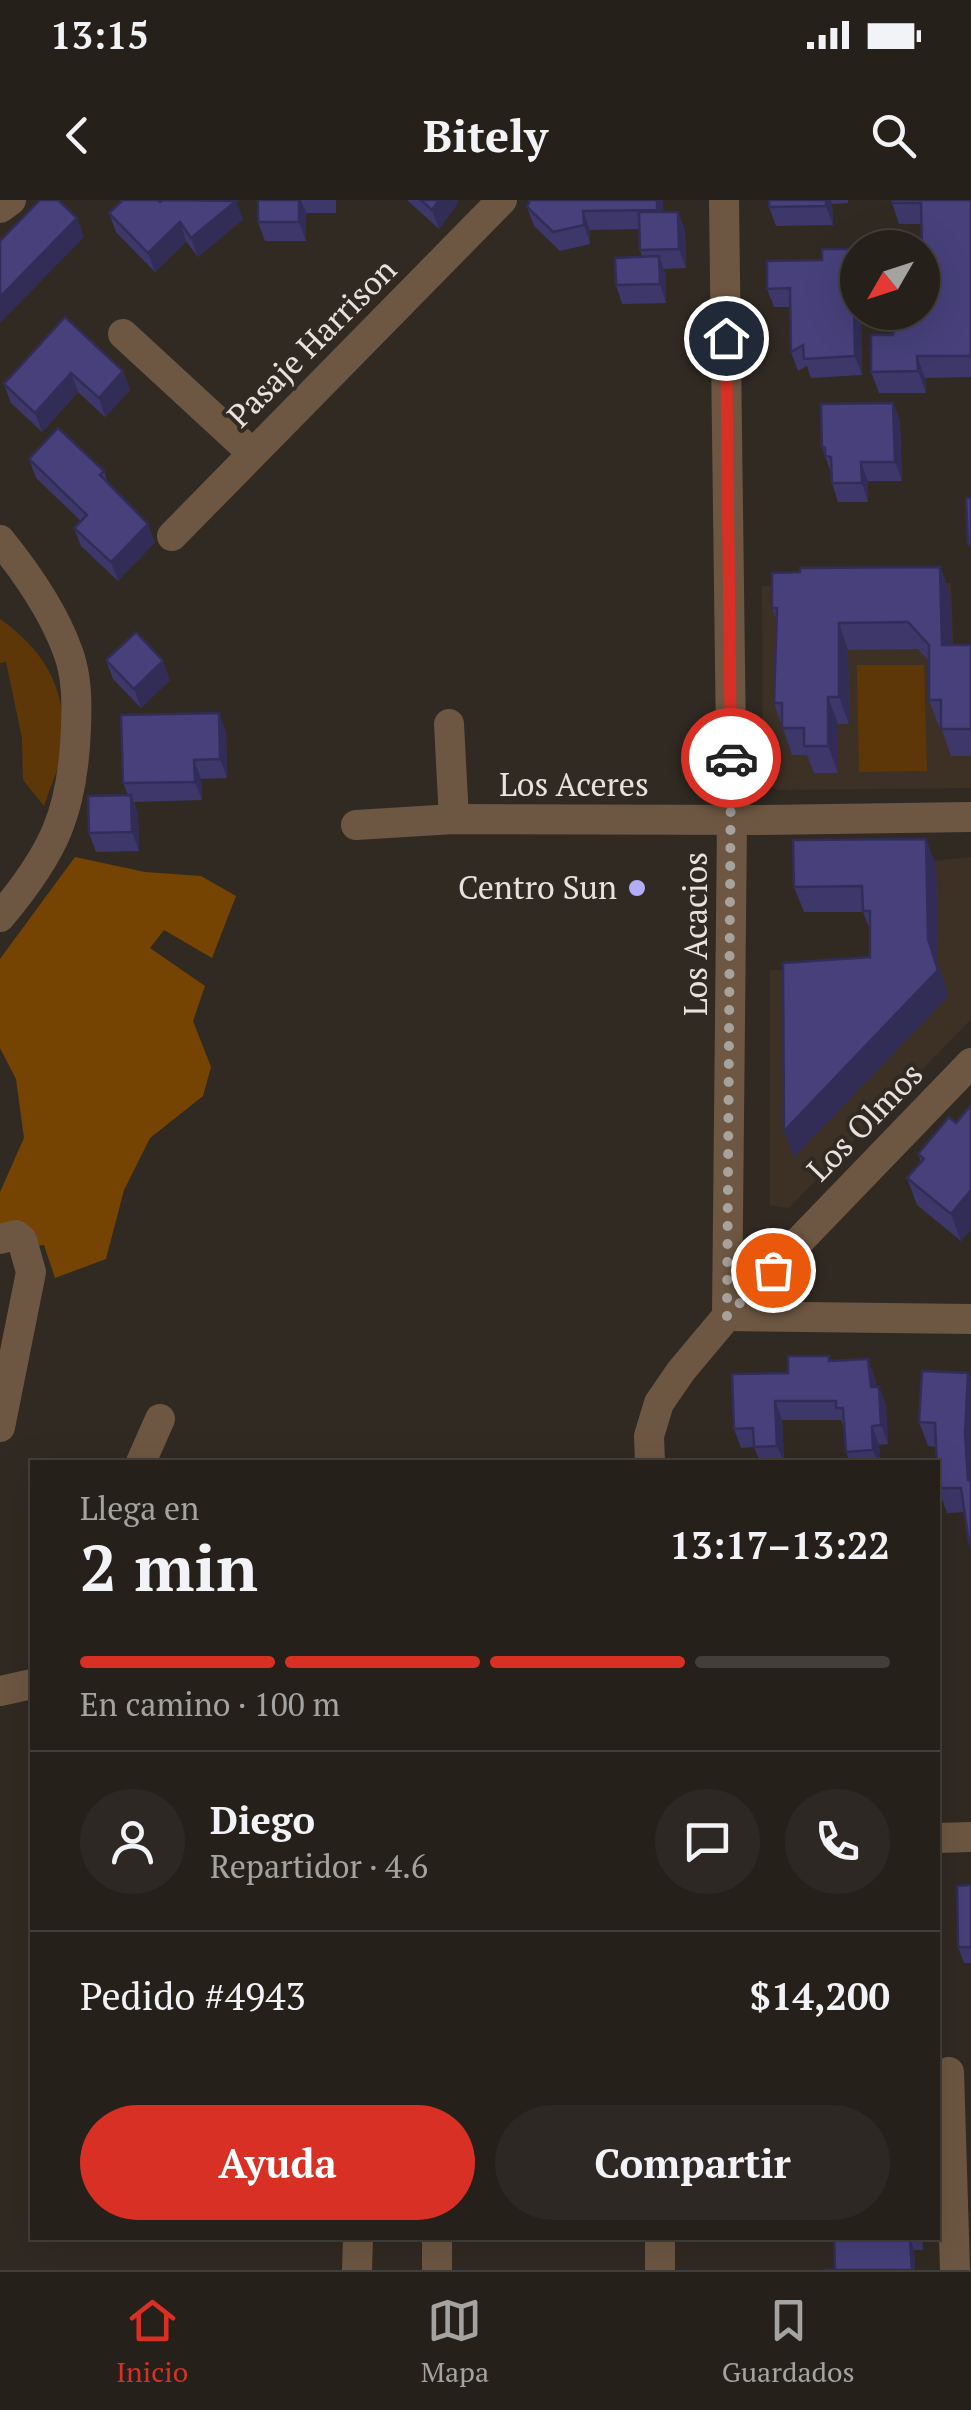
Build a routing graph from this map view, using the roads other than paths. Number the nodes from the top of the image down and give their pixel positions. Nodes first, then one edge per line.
1 (11, 200) edge
2 (502, 200) edge
3 (724, 200) edge
4 (0, 208) edge
5 (123, 334) dead end
6 (252, 452) junction
7 (172, 536) dead end
8 (0, 540) edge
9 (450, 724) dead end
10 (971, 816) edge
11 (454, 819) junction
12 (732, 820) junction
13 (356, 825) dead end
14 (0, 916) edge
15 (971, 1063) edge
16 (0, 1239) edge
17 (727, 1316) junction
18 (971, 1319) edge
19 (160, 1419) dead end
20 (0, 1426) edge
21 (142, 1460) edge
22 (650, 1460) edge
23 (30, 1669) edge
24 (0, 1671) edge
25 (30, 1684) edge
26 (0, 1691) edge
27 (971, 1837) edge
28 (940, 1838) edge
29 (949, 2072) dead end
30 (358, 2240) edge
31 (437, 2240) edge
32 (660, 2240) edge
33 (357, 2270) edge
34 (437, 2270) edge
35 (660, 2270) edge
36 (955, 2270) edge

1 - 4 street
2 - 6 street, Pasaje Harrison
3 - 12 street, Los Acacios
5 - 6 street
6 - 7 street, Pasaje Harrison
8 - 14 street
9 - 11 street
10 - 12 street, Los Aceres
11 - 12 street, Los Aceres
11 - 13 street, Los Aceres
12 - 17 street, Los Acacios
15 - 17 street, Los Olmos
16 - 20 street
17 - 18 street
17 - 22 street
19 - 21 street
23 - 24 street
25 - 26 street
27 - 28 street
29 - 36 street
30 - 33 street
31 - 34 street
32 - 35 street

